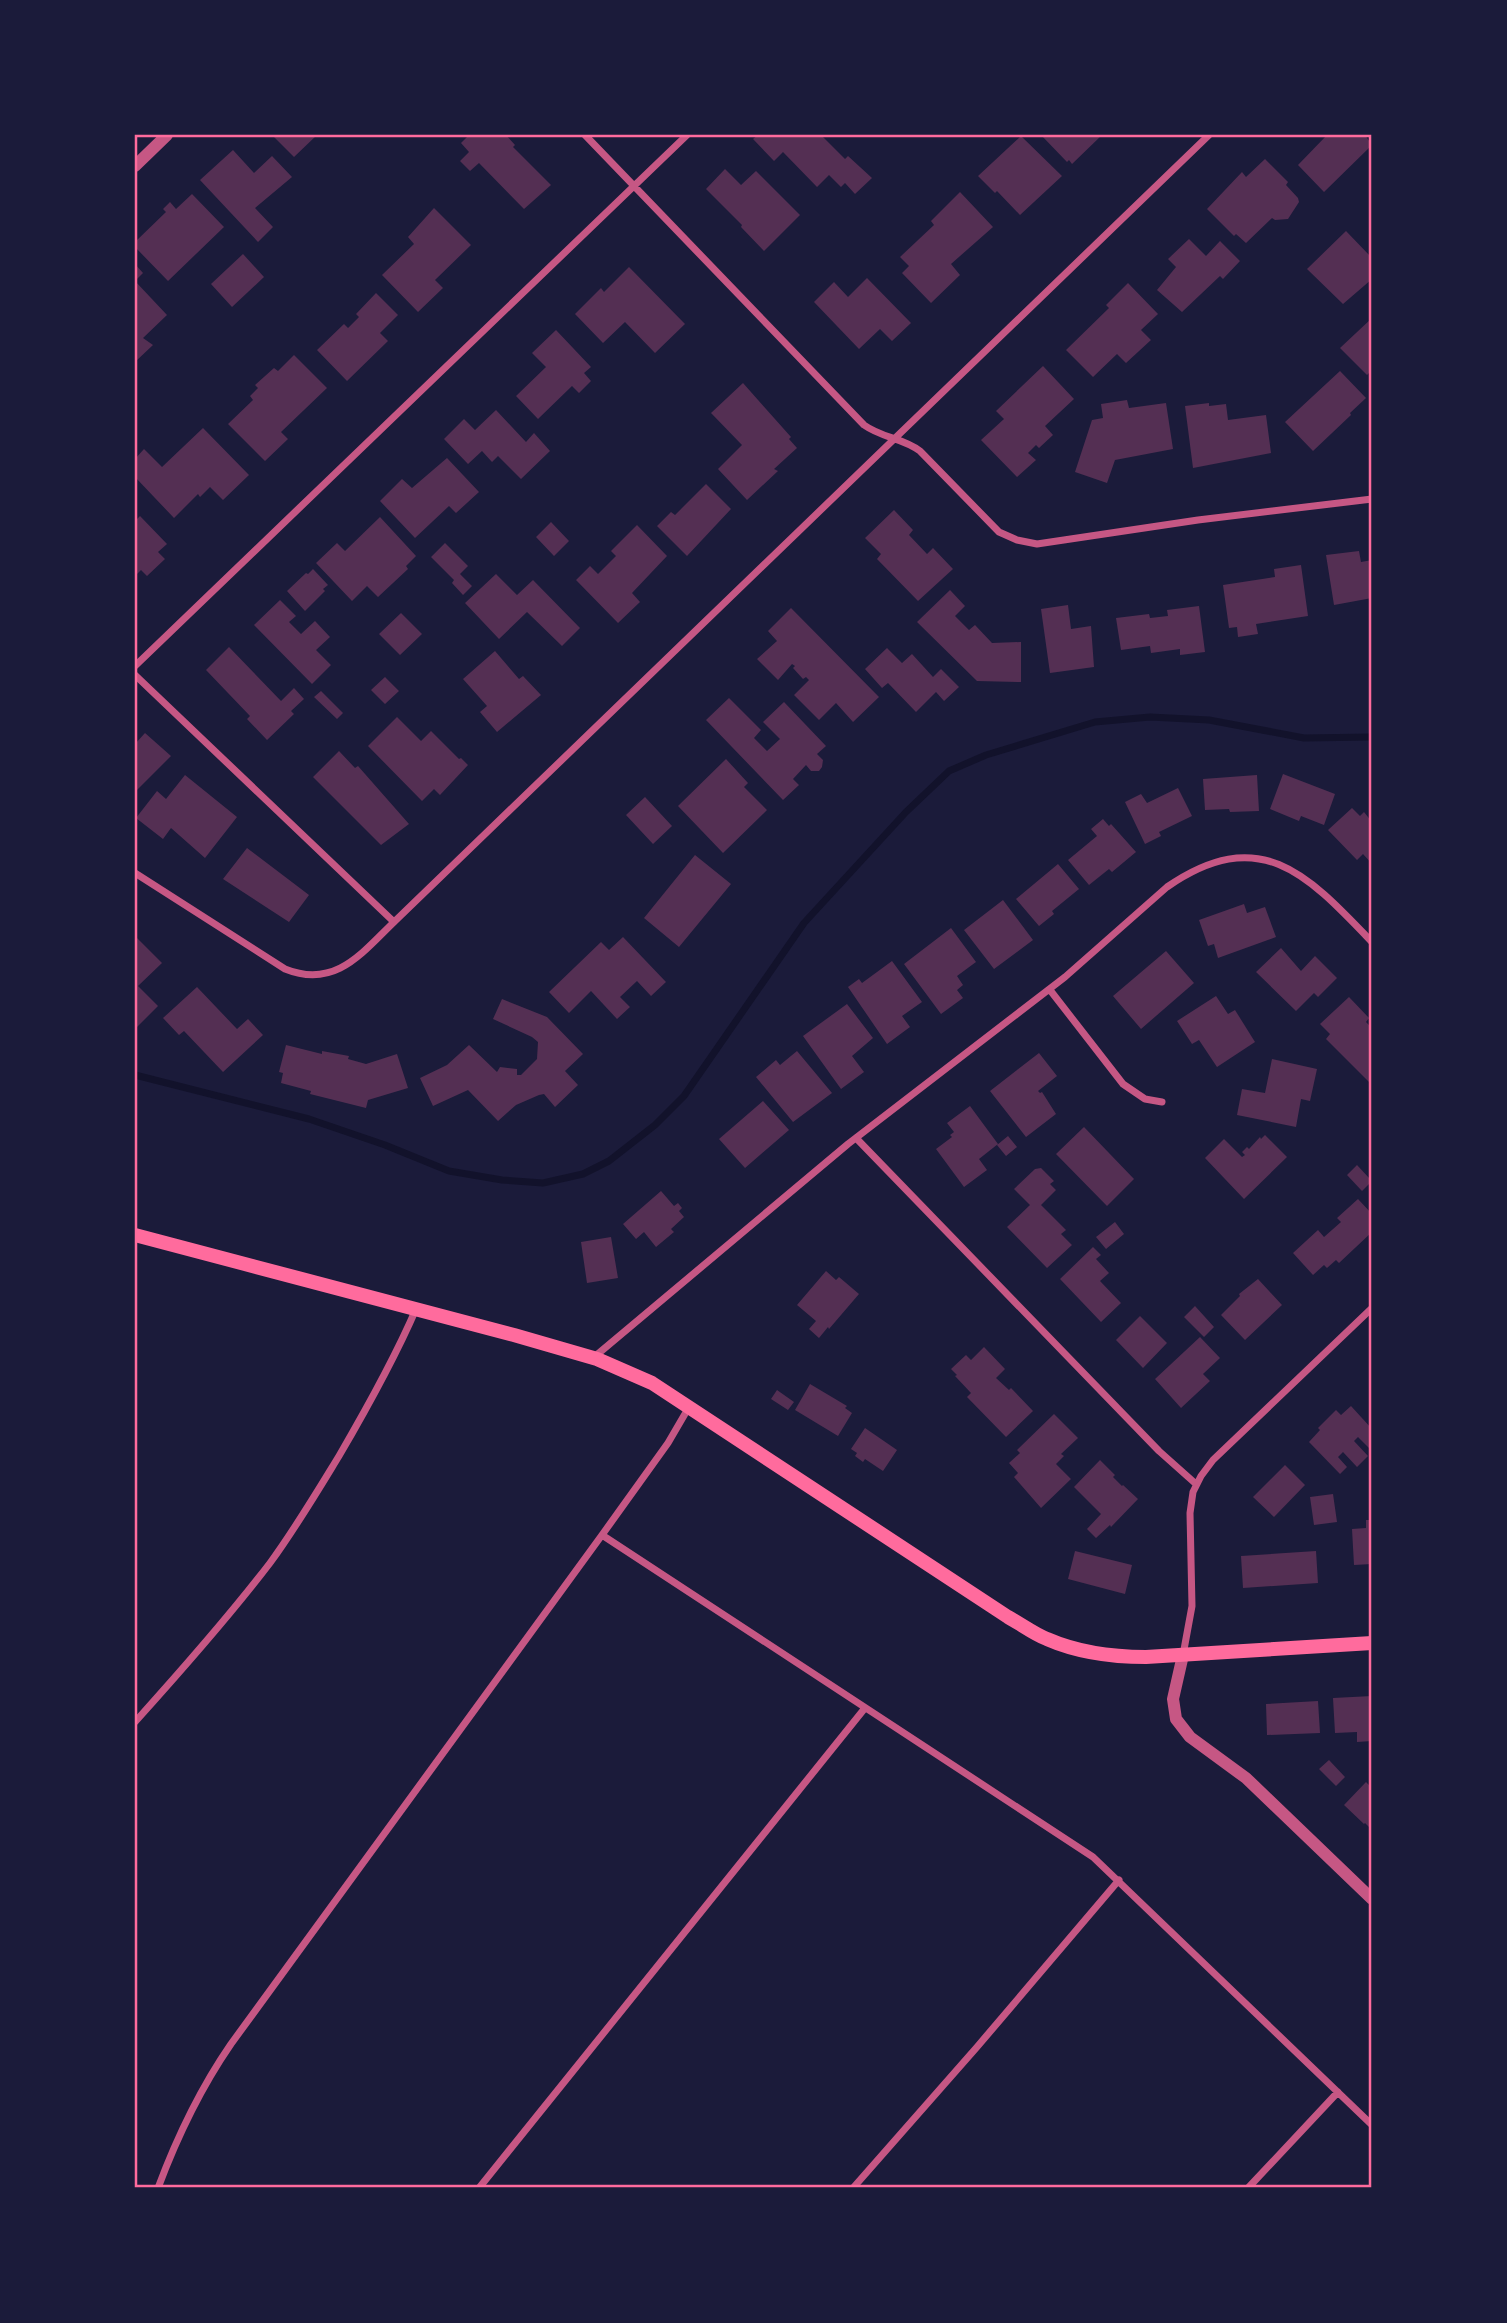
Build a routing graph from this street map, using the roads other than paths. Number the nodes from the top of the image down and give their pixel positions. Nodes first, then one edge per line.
1 (167, 135) edge
2 (584, 135) edge
3 (687, 135) edge
4 (1209, 135) edge
5 (135, 166) edge
6 (634, 186) junction
7 (893, 439) junction
8 (1372, 499) edge
9 (135, 666) edge
10 (135, 675) edge
11 (135, 873) edge
12 (394, 922) junction
13 (1372, 942) edge
14 (1050, 989) junction
15 (1162, 1102) dead end
16 (856, 1138) junction
17 (135, 1235) edge
18 (1372, 1308) edge
19 (416, 1309) junction
20 (593, 1358) junction
21 (689, 1407) junction
22 (1196, 1483) junction
23 (602, 1535) junction
24 (1372, 1643) edge
25 (1183, 1655) junction
26 (865, 1708) junction
27 (135, 1722) edge
28 (1119, 1880) junction
29 (1372, 1899) edge
30 (1338, 2092) junction
31 (1372, 2125) edge
32 (158, 2188) edge
33 (479, 2188) edge
34 (853, 2188) edge
35 (1248, 2188) edge

1 - 5 street
2 - 6 street
3 - 6 street
4 - 7 street
6 - 7 street
6 - 9 street
7 - 8 street
7 - 12 street
10 - 12 street
11 - 12 street
13 - 14 street
14 - 15 street
14 - 16 street
16 - 20 street
16 - 22 street
17 - 19 main road
18 - 22 street
19 - 20 main road
19 - 27 street
20 - 21 main road
21 - 23 street
21 - 25 main road
22 - 25 street
23 - 26 street
23 - 32 street
24 - 25 main road
25 - 29 street
26 - 28 street
26 - 33 street
28 - 30 street
28 - 34 street
30 - 31 street
30 - 35 street

